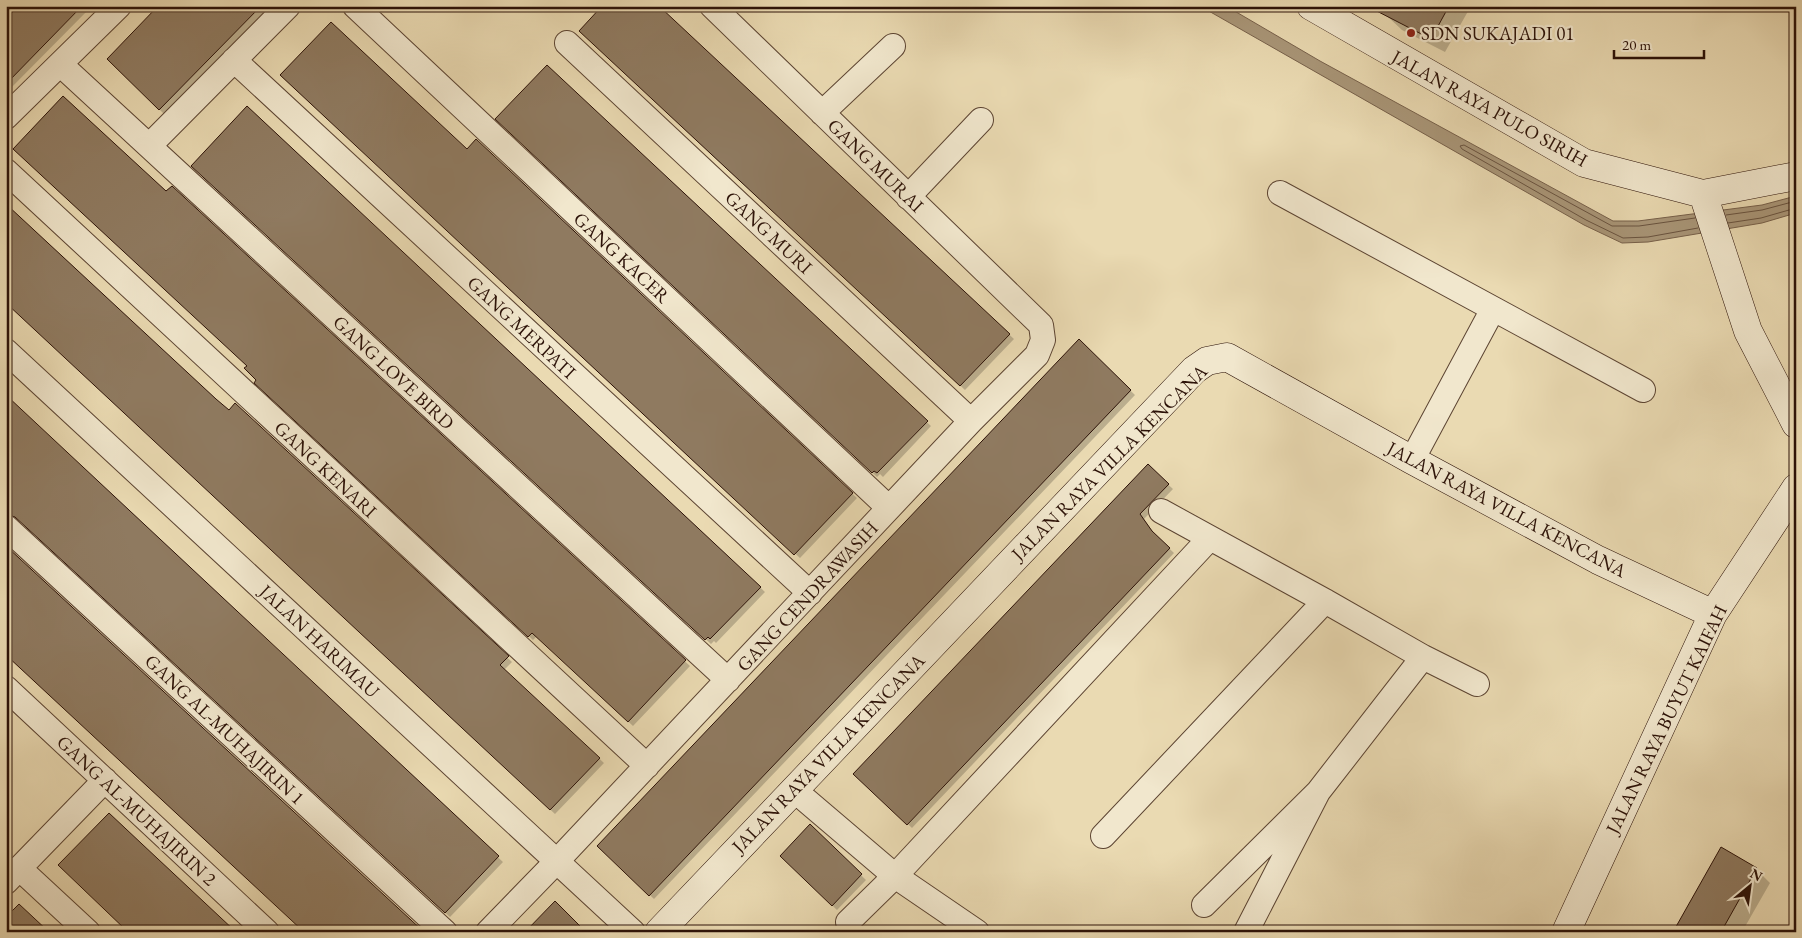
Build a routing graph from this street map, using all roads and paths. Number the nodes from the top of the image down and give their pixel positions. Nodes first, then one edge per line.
1 (119, 6) edge
2 (288, 6) edge
3 (355, 6) edge
4 (712, 6) edge
5 (1311, 6) edge
6 (567, 43) dead end
7 (893, 46) dead end
8 (234, 60) junction
9 (60, 64) junction
10 (822, 113) junction
11 (6, 118) edge
12 (981, 120) dead end
13 (149, 146) junction
14 (6, 172) edge
15 (1796, 176) edge
16 (1280, 193) dead end
17 (908, 197) junction
18 (1704, 197) junction
19 (1493, 309) junction
20 (1041, 325) joint
21 (6, 351) edge
22 (1643, 390) dead end
23 (971, 422) junction
24 (1796, 424) edge
25 (1412, 460) junction
26 (1796, 488) edge
27 (889, 508) junction
28 (1161, 511) dead end
29 (6, 527) edge
30 (1210, 538) junction
31 (810, 593) junction
32 (1325, 600) junction
33 (1713, 614) junction
34 (1423, 657) junction
35 (728, 680) junction
36 (1477, 684) dead end
37 (6, 688) edge
38 (647, 766) junction
39 (105, 780) junction
40 (794, 790) junction
41 (1318, 792) junction
42 (1103, 836) dead end
43 (557, 861) junction
44 (13, 875) edge
45 (895, 876) junction
46 (1204, 905) dead end
47 (848, 922) dead end
48 (88, 932) edge
49 (267, 932) edge
50 (445, 932) edge
51 (488, 932) edge
52 (633, 932) edge
53 (658, 932) edge
54 (977, 932) edge
55 (1246, 932) edge
56 (1566, 932) edge

1 - 9 street
2 - 8 street
3 - 27 street, GANG KACER
4 - 10 street, GANG MURAI
5 - 18 street, JALAN RAYA PULO SIRIH
6 - 23 street, GANG MURI
7 - 10 street
8 - 13 street
8 - 31 street, GANG MERPATI
9 - 11 street
9 - 13 street, GANG LOVE BIRD
10 - 17 street, GANG MURAI
12 - 17 street
13 - 35 street, GANG LOVE BIRD
14 - 38 street, GANG KENARI
15 - 18 street, JALAN RAYA PULO SIRIH
16 - 19 street
17 - 20 street, GANG MURAI
18 - 24 street
19 - 22 street
19 - 25 street
20 - 23 street, GANG CENDRAWASIH
21 - 43 street, JALAN HARIMAU
23 - 27 street, GANG CENDRAWASIH
25 - 33 street, JALAN RAYA VILLA KENCANA
25 - 40 street, JALAN RAYA VILLA KENCANA
26 - 33 street, JALAN RAYA BUYUT KAIFAH
27 - 31 street, GANG CENDRAWASIH
28 - 30 street
29 - 50 street, GANG AL-MUHAJIRIN 1
30 - 32 street
30 - 45 street
31 - 35 street, GANG CENDRAWASIH
32 - 34 street
32 - 42 street
33 - 56 street, JALAN RAYA BUYUT KAIFAH
34 - 36 street
34 - 41 street
35 - 38 street, GANG CENDRAWASIH
37 - 39 street, GANG AL-MUHAJIRIN 2
38 - 43 street, GANG CENDRAWASIH
39 - 44 street
39 - 49 street, GANG AL-MUHAJIRIN 2
40 - 45 street
40 - 53 street, JALAN RAYA VILLA KENCANA
41 - 46 street
41 - 55 street
43 - 51 street, GANG CENDRAWASIH
43 - 52 street, JALAN HARIMAU
44 - 48 street
45 - 47 street
45 - 54 street

